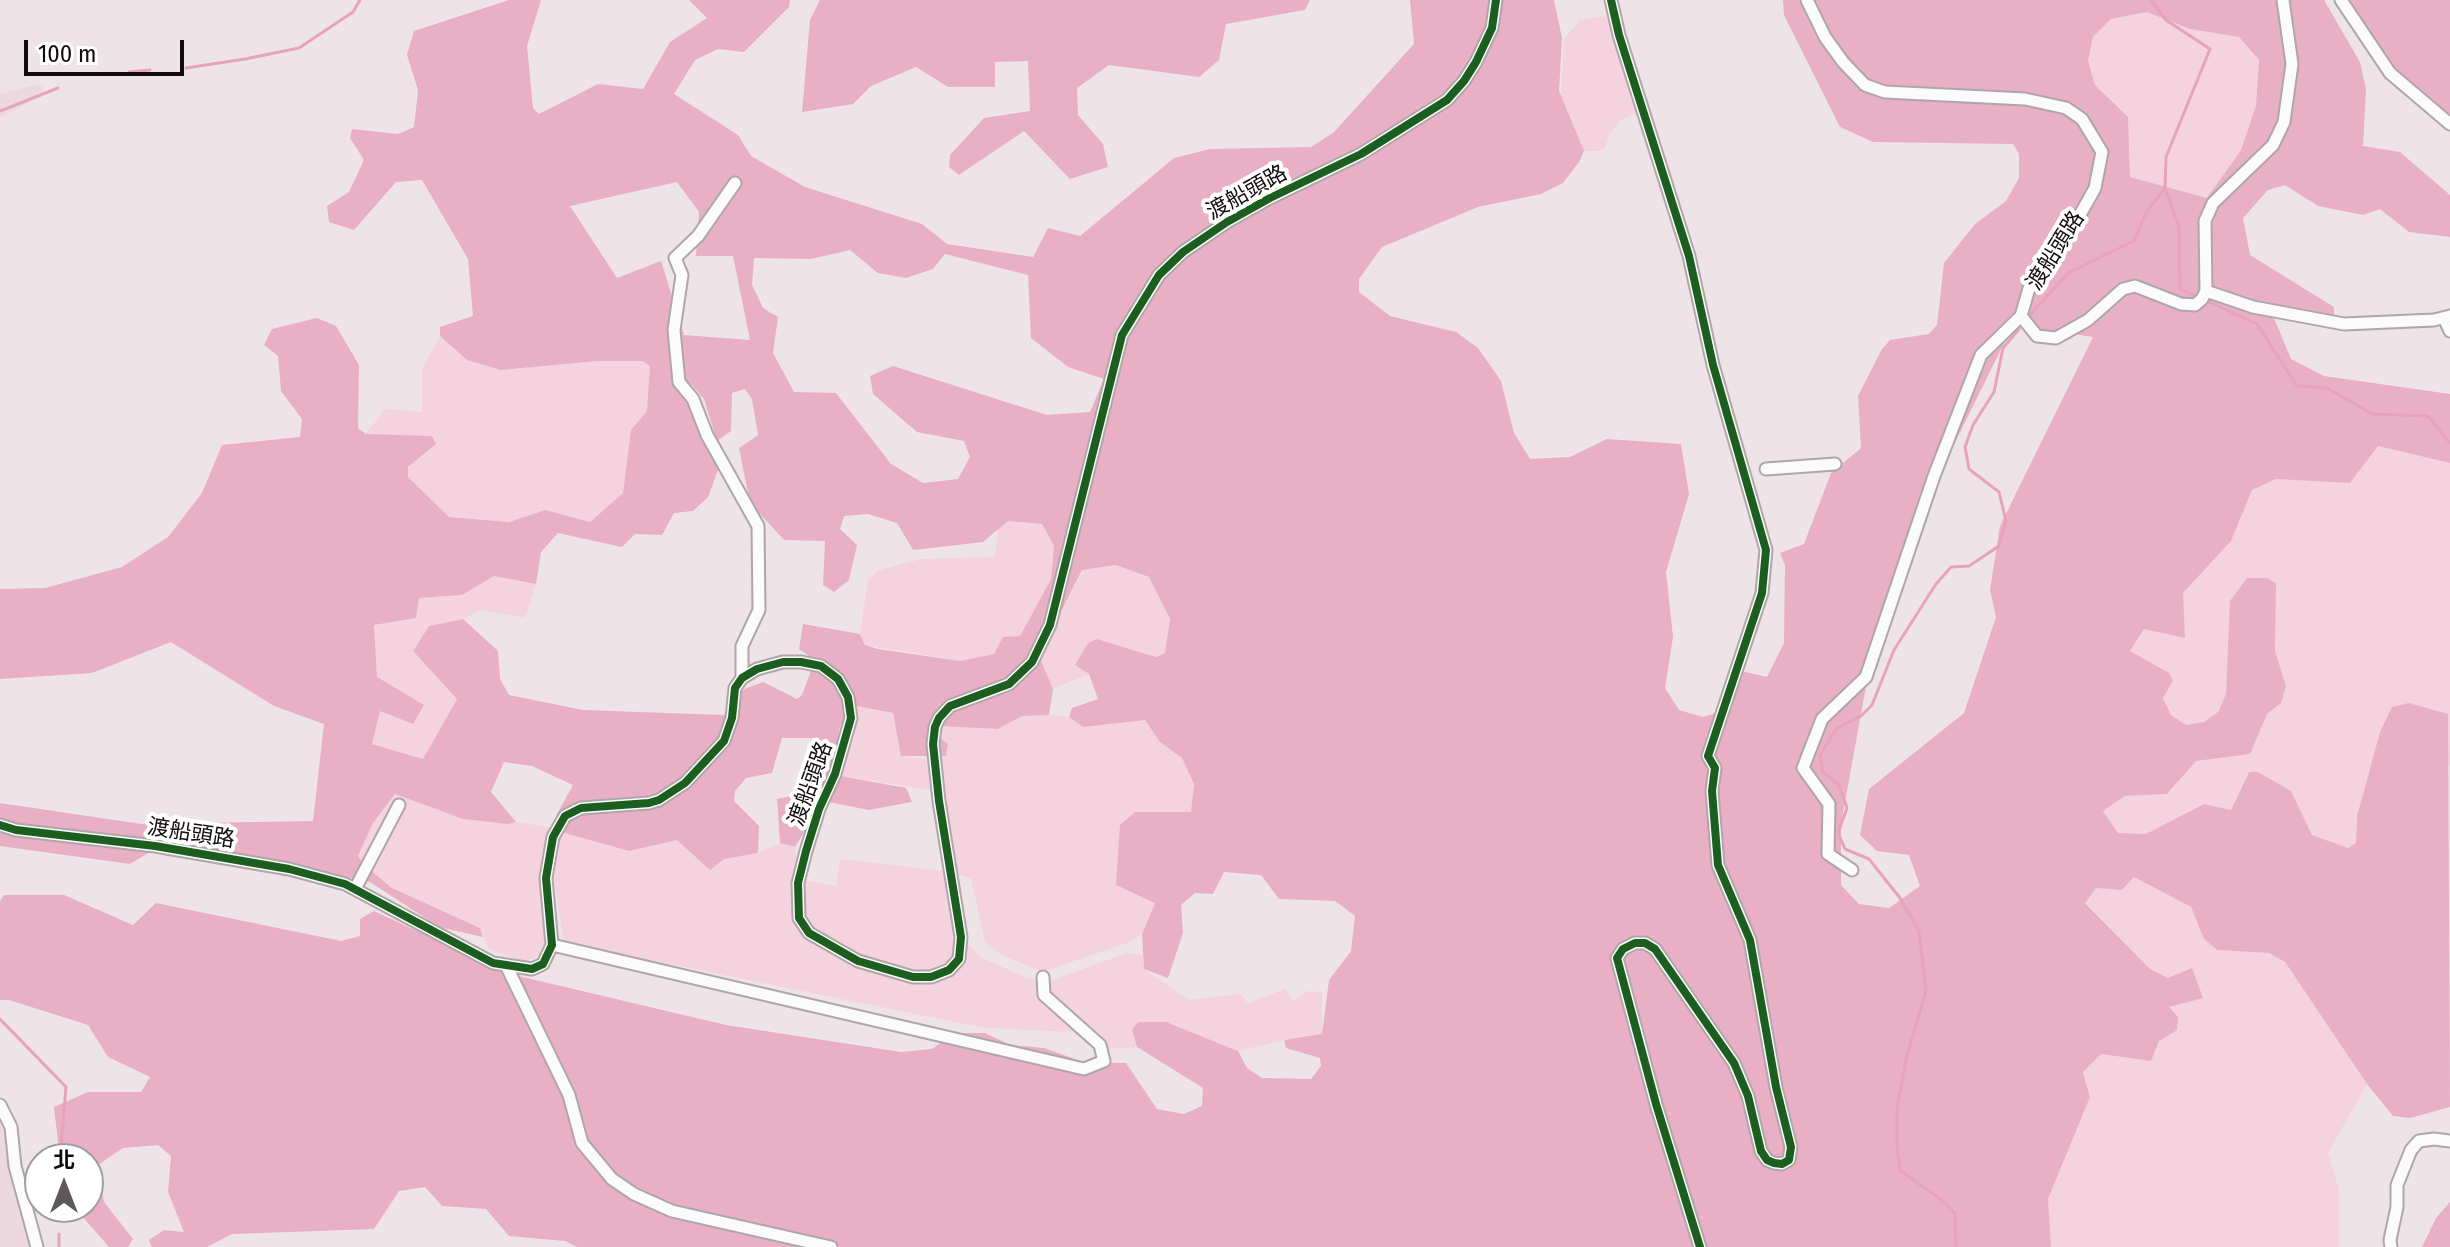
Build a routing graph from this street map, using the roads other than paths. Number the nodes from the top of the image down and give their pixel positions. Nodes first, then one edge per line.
1 (1496, 0) edge
2 (1611, 0) edge
3 (1807, 0) edge
4 (2283, 0) edge
5 (2341, 0) edge
6 (2450, 124) edge
7 (735, 183) dead end
8 (2204, 294) junction
9 (2021, 316) junction
10 (2447, 317) edge
11 (2450, 331) edge
12 (1835, 464) dead end
13 (1766, 469) dead end
14 (742, 678) junction
15 (399, 805) dead end
16 (0, 825) edge
17 (1852, 870) dead end
18 (355, 889) junction
19 (552, 945) junction
20 (506, 965) junction
21 (1043, 977) dead end
22 (0, 1105) edge
23 (2450, 1141) edge
24 (37, 1247) edge
25 (831, 1247) edge
26 (1700, 1247) edge
27 (2391, 1247) edge

1 - 14 street, 渡船頭路
2 - 26 street
3 - 9 street, 渡船頭路
4 - 8 street
5 - 6 street
7 - 14 street
8 - 9 street, 渡船頭路
8 - 10 street
9 - 17 street
10 - 11 street
12 - 13 street
14 - 19 street
15 - 18 street
16 - 18 street, 渡船頭路
18 - 20 street, 渡船頭路
19 - 20 street, 渡船頭路
19 - 21 street
20 - 25 street
22 - 24 street
23 - 27 street

